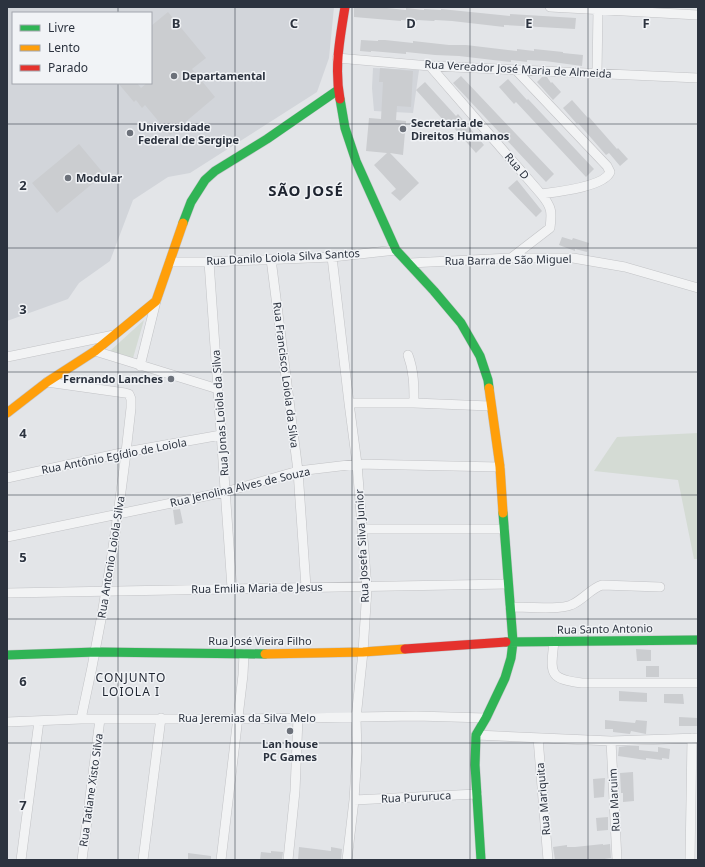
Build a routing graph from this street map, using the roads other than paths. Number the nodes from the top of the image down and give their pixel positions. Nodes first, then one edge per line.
1 (345, 7) edge
2 (550, 7) edge
3 (598, 10) junction
4 (698, 15) edge
5 (338, 58) junction
6 (430, 66) junction
7 (516, 70) junction
8 (597, 73) junction
9 (698, 78) edge
10 (338, 90) junction
11 (542, 194) junction
12 (396, 250) junction
13 (332, 257) junction
14 (511, 258) junction
15 (271, 259) junction
16 (170, 262) junction
17 (209, 262) junction
18 (410, 263) junction
19 (698, 288) edge
20 (156, 301) junction
21 (115, 335) junction
22 (94, 351) junction
23 (408, 355) dead end
24 (7, 357) edge
25 (140, 366) junction
26 (47, 382) junction
27 (218, 389) junction
28 (349, 403) junction
29 (414, 403) junction
30 (490, 406) junction
31 (7, 413) edge
32 (221, 435) junction
33 (126, 452) junction
34 (357, 464) junction
35 (500, 467) junction
36 (298, 471) junction
37 (7, 478) edge
38 (225, 492) junction
39 (119, 514) junction
40 (363, 529) junction
41 (504, 529) junction
42 (7, 537) edge
43 (508, 584) junction
44 (306, 587) junction
45 (660, 587) dead end
46 (232, 588) junction
47 (367, 588) junction
48 (106, 590) junction
49 (7, 593) edge
50 (510, 607) junction
51 (698, 640) edge
52 (554, 641) junction
53 (513, 642) junction
54 (96, 652) junction
55 (363, 652) junction
56 (244, 654) junction
57 (7, 655) edge
58 (698, 682) edge
59 (161, 718) junction
60 (298, 718) junction
61 (356, 718) junction
62 (486, 718) junction
63 (81, 719) junction
64 (100, 719) junction
65 (237, 719) junction
66 (39, 721) junction
67 (7, 722) edge
68 (476, 735) junction
69 (538, 738) junction
70 (695, 738) edge
71 (611, 741) junction
72 (477, 794) junction
73 (354, 800) junction
74 (21, 860) edge
75 (82, 860) edge
76 (143, 860) edge
77 (221, 860) edge
78 (288, 860) edge
79 (347, 860) edge
80 (481, 860) edge
81 (548, 860) edge
82 (617, 860) edge
83 (690, 860) edge

1 - 5 street
2 - 3 street
3 - 4 street
3 - 8 street
5 - 6 street, Rua Vereador José Maria de Almeida
5 - 10 street
6 - 7 street, Rua Vereador José Maria de Almeida
6 - 11 street, Rua D
7 - 8 street, Rua Vereador José Maria de Almeida
7 - 11 street
8 - 9 street, Rua Vereador José Maria de Almeida
10 - 12 street
10 - 16 street
11 - 14 street, Rua D
12 - 13 street, Rua Danilo Loiola Silva Santos
12 - 18 street
13 - 15 street, Rua Danilo Loiola Silva Santos
13 - 28 street, Rua Josefa Silva Junior
14 - 18 street, Rua Barra de São Miguel
14 - 19 street, Rua Barra de São Miguel
15 - 17 street, Rua Danilo Loiola Silva Santos
15 - 36 street, Rua Francisco Loiola da Silva
16 - 17 street, Rua Danilo Loiola Silva Santos
16 - 20 street
17 - 27 street, Rua Jonas Loiola da Silva
18 - 30 street
20 - 21 street
20 - 25 street
21 - 22 street
21 - 24 street
22 - 25 street
22 - 26 street
23 - 29 street
25 - 27 street
26 - 31 street
26 - 33 street, Rua Antonio Loiola Silva
27 - 32 street, Rua Jonas Loiola da Silva
28 - 29 street
28 - 34 street, Rua Josefa Silva Junior
29 - 30 street
30 - 35 street
32 - 33 street, Rua Antônio Egídio de Loiola
32 - 38 street, Rua Jonas Loiola da Silva
33 - 37 street, Rua Antônio Egídio de Loiola
33 - 39 street, Rua Antonio Loiola Silva
34 - 35 street, Rua Jenolina Alves de Souza
34 - 36 street, Rua Jenolina Alves de Souza
34 - 40 street, Rua Josefa Silva Junior
35 - 41 street
36 - 38 street, Rua Jenolina Alves de Souza
36 - 44 street, Rua Francisco Loiola da Silva
38 - 39 street, Rua Jenolina Alves de Souza
38 - 46 street, Rua Jonas Loiola da Silva
39 - 42 street, Rua Jenolina Alves de Souza
39 - 48 street, Rua Antonio Loiola Silva
40 - 41 street
40 - 47 street, Rua Josefa Silva Junior
41 - 43 street
43 - 47 street, Rua Emilia Maria de Jesus
43 - 50 street
44 - 46 street, Rua Emilia Maria de Jesus
44 - 47 street, Rua Emilia Maria de Jesus
45 - 50 street
46 - 48 street, Rua Emilia Maria de Jesus
47 - 55 street, Rua Josefa Silva Junior
48 - 49 street, Rua Emilia Maria de Jesus
48 - 54 street, Rua Antonio Loiola Silva
50 - 53 street
51 - 52 street, Rua Santo Antonio
52 - 53 street, Rua Santo Antonio
52 - 58 street
53 - 55 street, Rua José Vieira Filho
53 - 62 street
54 - 56 street, Rua José Vieira Filho
54 - 57 street, Rua José Vieira Filho
54 - 63 street, Rua Antonio Loiola Silva
55 - 56 street, Rua José Vieira Filho
55 - 61 street, Rua Josefa Silva Junior
56 - 65 street
59 - 64 street, Rua Jeremias da Silva Melo
59 - 65 street, Rua Jeremias da Silva Melo
59 - 76 street
60 - 61 street, Rua Jeremias da Silva Melo
60 - 65 street, Rua Jeremias da Silva Melo
60 - 78 street
61 - 62 street, Rua Jeremias da Silva Melo
61 - 73 street, Rua Josefa Silva Junior
62 - 68 street
63 - 64 street, Rua Jeremias da Silva Melo
63 - 66 street, Rua Jeremias da Silva Melo
64 - 75 street, Rua Tatiane Xisto Silva
65 - 77 street
66 - 67 street, Rua Jeremias da Silva Melo
66 - 74 street
68 - 69 street
68 - 72 street
69 - 71 street
69 - 81 street, Rua Mariquita
70 - 71 street
70 - 83 street
71 - 82 street, Rua Maruim
72 - 73 street, Rua Pururuca
72 - 80 street
73 - 79 street, Rua Josefa Silva Junior

